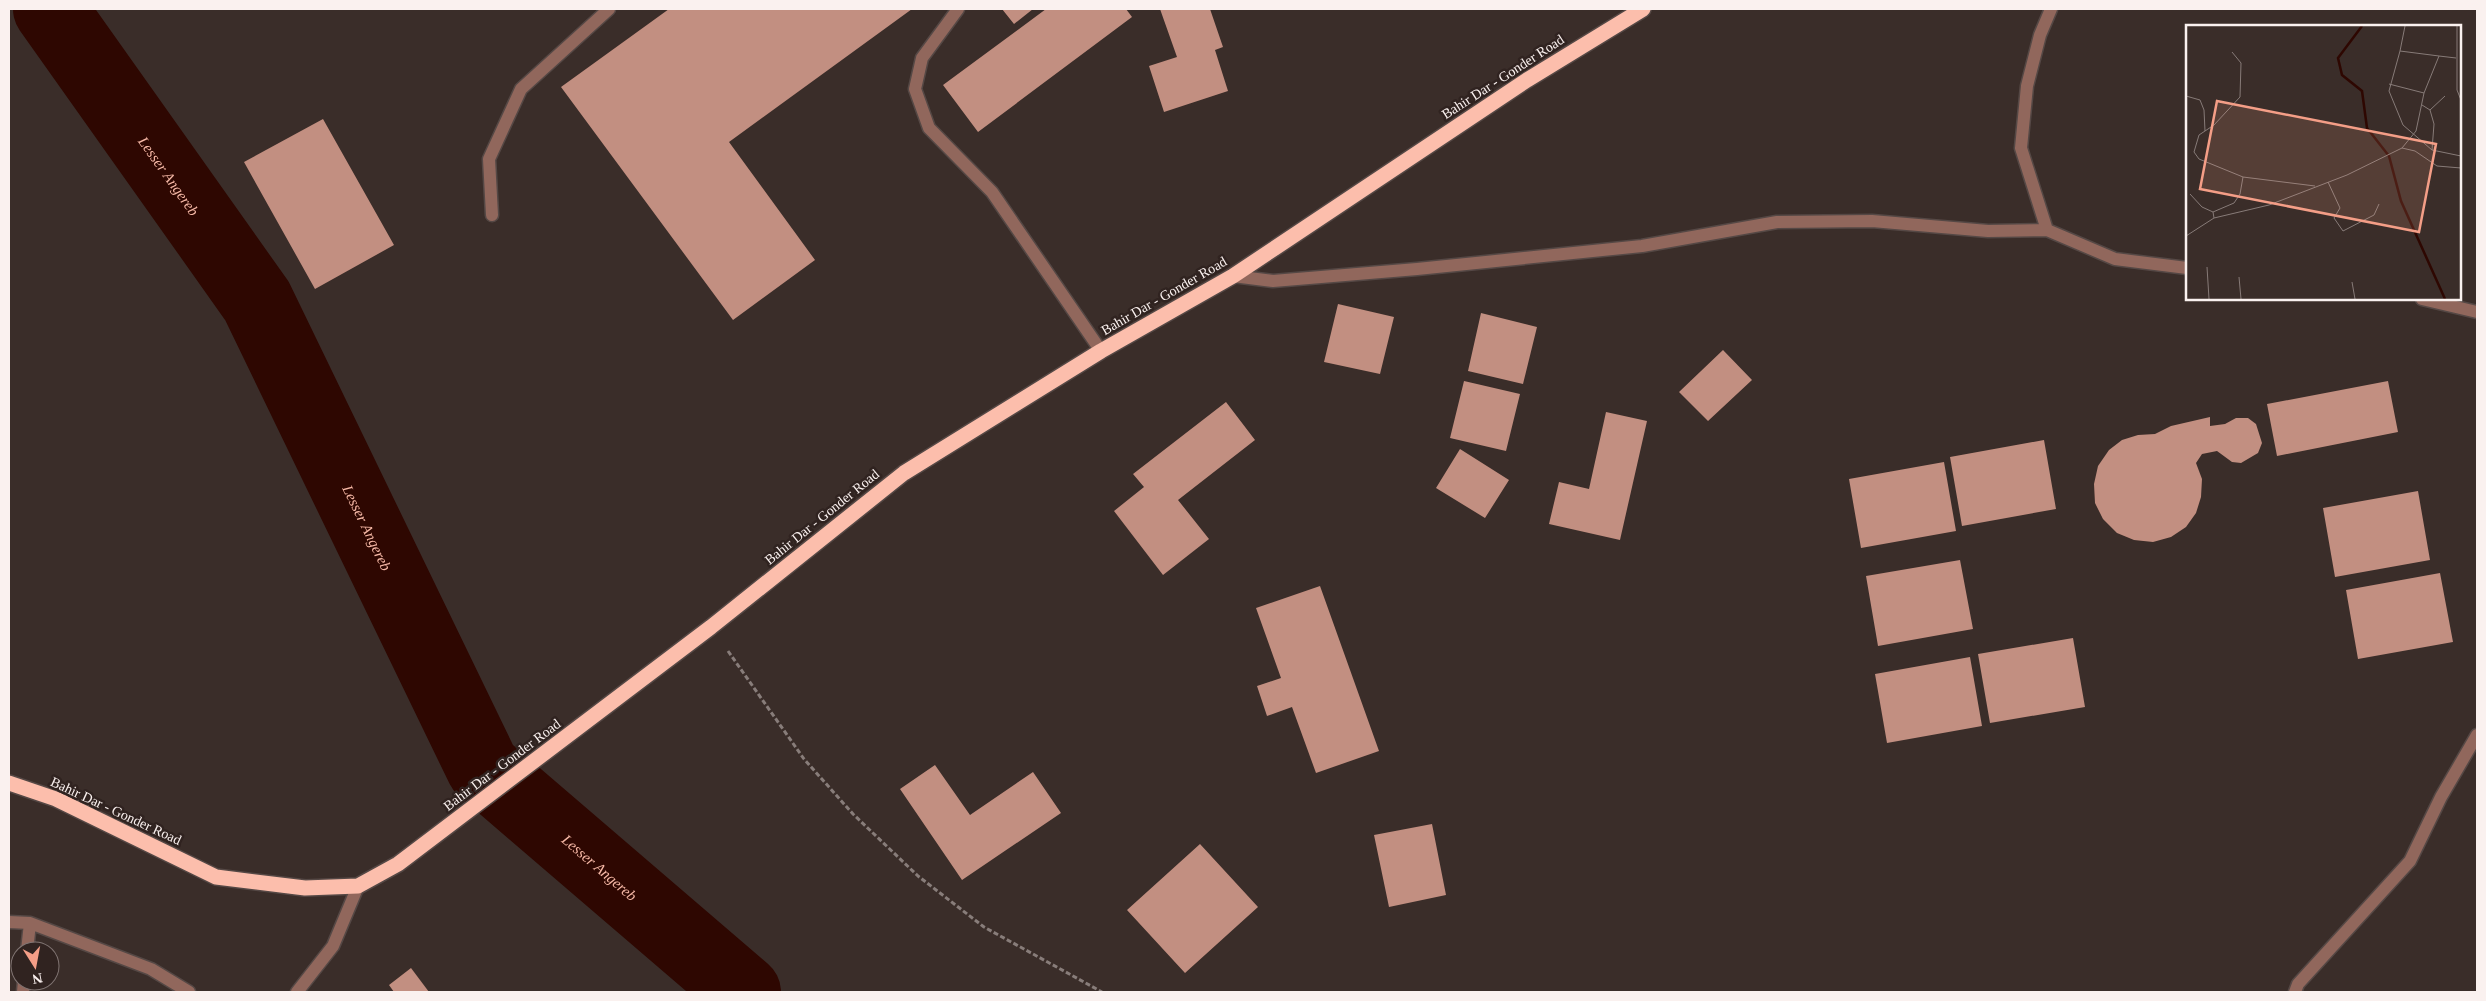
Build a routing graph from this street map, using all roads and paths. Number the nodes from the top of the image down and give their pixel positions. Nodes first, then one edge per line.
1 (609, 9) edge
2 (958, 9) edge
3 (1643, 9) edge
4 (2051, 9) edge
5 (492, 215) dead end
6 (2047, 230) junction
7 (2186, 268) edge
8 (1233, 276) junction
9 (2426, 300) edge
10 (2477, 312) edge
11 (1101, 351) junction
12 (711, 627) junction
13 (2477, 735) edge
14 (9, 783) edge
15 (358, 886) junction
16 (9, 922) edge
17 (30, 923) junction
18 (28, 941) edge
19 (189, 992) edge
20 (297, 992) edge
21 (1102, 992) edge
22 (2295, 992) edge

1 - 5 street
2 - 11 street
3 - 8 highway, Bahir Dar - Gonder Road
4 - 6 street
6 - 7 street
6 - 8 street
8 - 11 highway, Bahir Dar - Gonder Road
9 - 10 street
11 - 12 highway, Bahir Dar - Gonder Road
12 - 15 highway, Bahir Dar - Gonder Road
12 - 21 path
13 - 22 street
14 - 15 highway, Bahir Dar - Gonder Road
15 - 20 street
16 - 17 street
17 - 18 street
17 - 19 street

